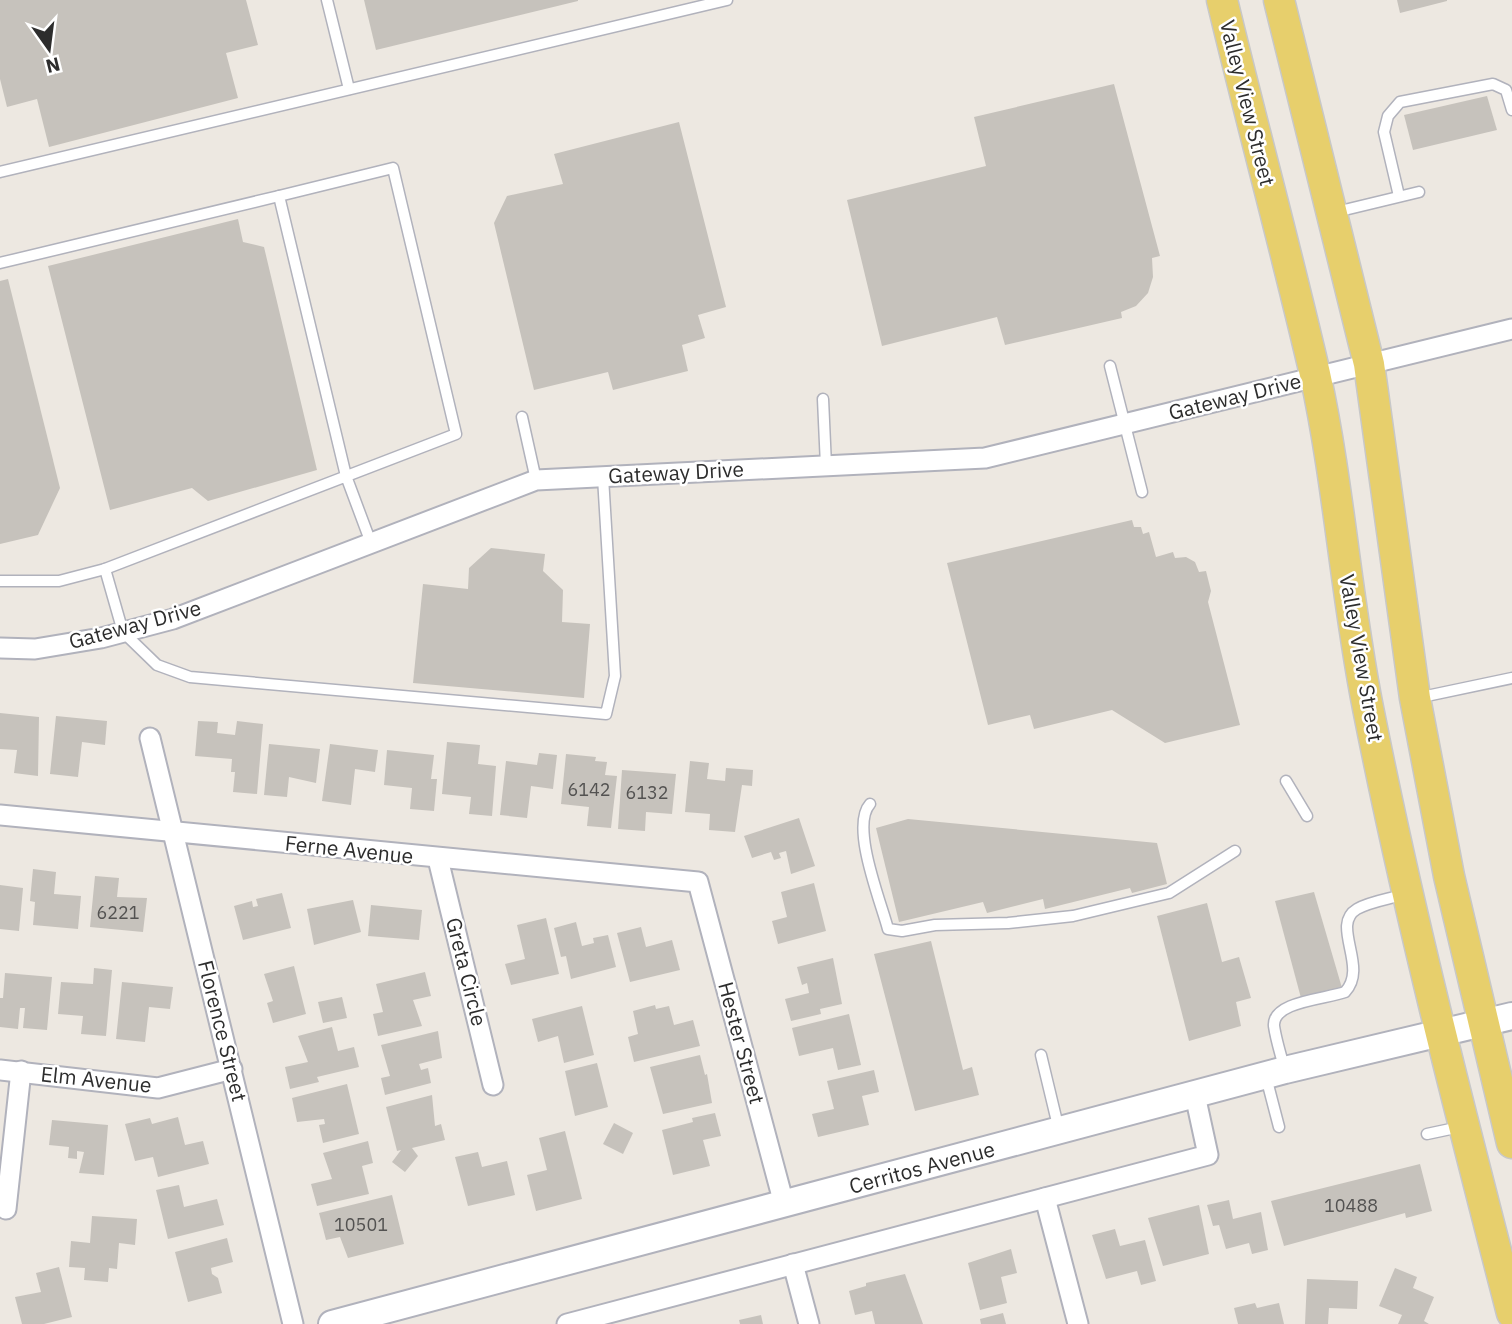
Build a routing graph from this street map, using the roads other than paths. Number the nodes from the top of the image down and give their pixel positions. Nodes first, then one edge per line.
1 (327, 0) edge
2 (727, 0) edge
3 (1222, 0) edge
4 (1279, 0) edge
5 (349, 89) junction
6 (1512, 110) edge
7 (0, 172) edge
8 (1419, 192) dead end
9 (279, 196) junction
10 (1399, 196) junction
11 (1332, 213) junction
12 (0, 263) edge
13 (1512, 330) edge
14 (1369, 364) junction
15 (1110, 366) dead end
16 (1315, 377) junction
17 (823, 400) dead end
18 (522, 417) dead end
19 (1126, 424) junction
20 (826, 466) junction
21 (346, 476) junction
22 (603, 477) junction
23 (536, 480) junction
24 (1142, 492) dead end
25 (371, 543) junction
26 (105, 569) junction
27 (0, 581) edge
28 (123, 632) junction
29 (0, 648) edge
30 (1512, 678) edge
31 (1415, 698) junction
32 (150, 738) dead end
33 (1286, 781) dead end
34 (870, 804) dead end
35 (0, 815) edge
36 (1307, 816) dead end
37 (173, 832) junction
38 (1235, 851) dead end
39 (438, 859) junction
40 (698, 881) joint
41 (1408, 894) junction
42 (1512, 1016) edge
43 (1483, 1023) junction
44 (1443, 1033) junction
45 (1041, 1055) dead end
46 (232, 1069) junction
47 (0, 1070) edge
48 (21, 1071) junction
49 (1275, 1073) junction
50 (493, 1085) dead end
51 (1195, 1095) junction
52 (1279, 1127) dead end
53 (1463, 1127) junction
54 (1059, 1130) junction
55 (1427, 1134) dead end
56 (1512, 1143) edge
57 (1045, 1198) junction
58 (784, 1204) junction
59 (6, 1209) dead end
60 (793, 1264) junction
61 (1512, 1313) edge
62 (293, 1324) edge
63 (332, 1324) edge
64 (567, 1324) edge
65 (809, 1324) edge
66 (1078, 1324) edge

1 - 5 lane
2 - 5 lane
3 - 16 main road, Valley View Street
4 - 11 main road
5 - 7 lane
6 - 10 lane
8 - 10 lane
9 - 12 lane
9 - 21 lane
9 - 21 lane
10 - 11 lane
11 - 14 main road
13 - 14 street, Gateway Drive
14 - 16 street, Gateway Drive
14 - 31 main road
15 - 19 lane
16 - 19 street, Gateway Drive
16 - 41 main road, Valley View Street
17 - 20 lane
18 - 23 lane
19 - 20 street, Gateway Drive
19 - 24 lane
20 - 22 street, Gateway Drive
21 - 25 lane
21 - 26 lane
22 - 23 street, Gateway Drive
22 - 28 lane
23 - 25 street, Gateway Drive
25 - 28 street, Gateway Drive
26 - 27 lane
26 - 28 lane
28 - 29 street, Gateway Drive
30 - 31 lane
31 - 43 main road
32 - 37 street, Florence Street
33 - 36 lane
34 - 38 lane
35 - 37 street, Ferne Avenue
37 - 39 street, Ferne Avenue
37 - 46 street, Florence Street
39 - 40 street, Ferne Avenue
39 - 50 street, Greta Circle
40 - 58 street, Hester Street
41 - 44 main road, Valley View Street
41 - 49 lane
42 - 43 main road, Cerritos Avenue
43 - 44 main road, Cerritos Avenue
43 - 56 main road
44 - 49 main road, Cerritos Avenue
44 - 53 main road, Valley View Street
45 - 54 lane
46 - 48 street, Elm Avenue
46 - 62 street, Florence Street
47 - 48 street, Elm Avenue
48 - 59 street
49 - 51 main road, Cerritos Avenue
49 - 52 lane
51 - 54 main road, Cerritos Avenue
51 - 57 street
53 - 55 lane
53 - 61 main road, Valley View Street
54 - 58 main road, Cerritos Avenue
57 - 60 street
57 - 66 street
58 - 63 main road, Cerritos Avenue
60 - 64 street
60 - 65 street

